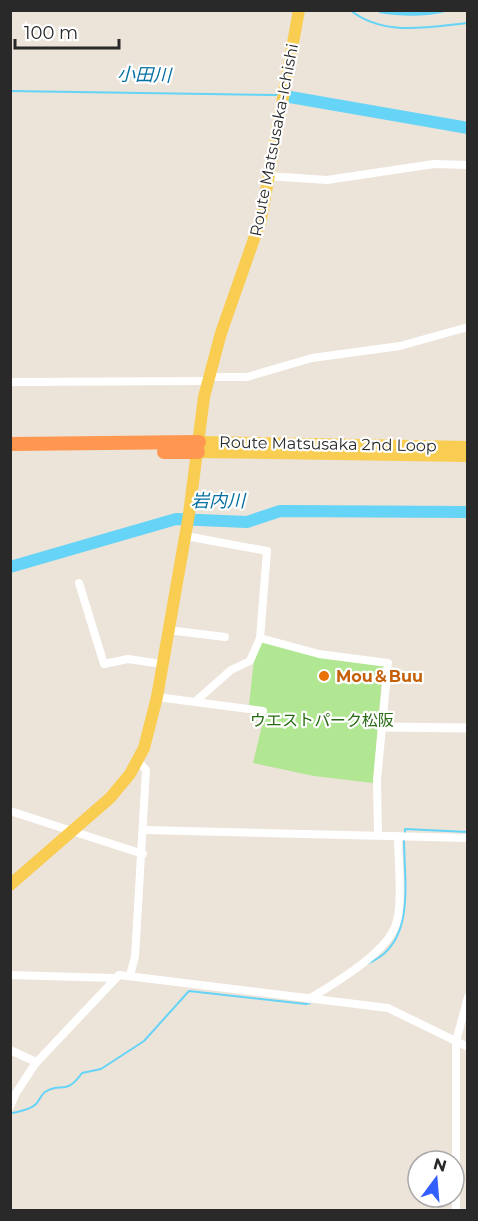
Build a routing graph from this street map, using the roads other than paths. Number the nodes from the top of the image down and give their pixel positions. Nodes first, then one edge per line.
1 (299, 10) edge
2 (468, 165) edge
3 (267, 176) junction
4 (468, 327) edge
5 (208, 379) junction
6 (10, 382) edge
7 (10, 444) edge
8 (198, 447) junction
9 (468, 447) edge
10 (10, 452) edge
11 (468, 456) edge
12 (189, 526) junction
13 (80, 584) dead end
14 (168, 630) junction
15 (225, 637) dead end
16 (260, 638) junction
17 (162, 663) junction
18 (157, 697) junction
19 (195, 701) junction
20 (264, 711) dead end
21 (382, 727) junction
22 (468, 728) edge
23 (138, 761) junction
24 (10, 811) edge
25 (144, 830) junction
26 (72, 832) junction
27 (378, 835) junction
28 (403, 836) junction
29 (468, 838) edge
30 (143, 854) junction
31 (10, 885) edge
32 (10, 975) edge
33 (130, 975) junction
34 (114, 978) junction
35 (468, 997) edge
36 (313, 999) junction
37 (456, 1041) junction
38 (468, 1047) edge
39 (10, 1050) edge
40 (36, 1062) junction
41 (10, 1107) edge
42 (456, 1210) edge

1 - 3 main road, Route Matsusaka-Ichishi
2 - 3 street
3 - 5 main road, Route Matsusaka-Ichishi
4 - 5 street
5 - 6 street
5 - 8 main road, Route Matsusaka-Ichishi
7 - 8 highway
8 - 9 main road, Route Matsusaka 2nd Loop
8 - 10 highway
8 - 11 main road, Route Matsusaka 2nd Loop
8 - 12 main road, Route Matsusaka 2nd Loop
12 - 14 main road, Route Matsusaka 2nd Loop
12 - 16 street
13 - 17 street
14 - 15 street
14 - 17 main road, Route Matsusaka 2nd Loop
16 - 19 street
16 - 21 street
17 - 18 main road, Route Matsusaka 2nd Loop
18 - 19 street
18 - 23 main road, Route Matsusaka 2nd Loop
19 - 20 street
21 - 22 street
21 - 27 street
23 - 25 street
23 - 26 main road, Route Matsusaka 2nd Loop
24 - 26 street
25 - 27 street
25 - 30 street
26 - 30 street
26 - 31 main road, Route Matsusaka 2nd Loop
27 - 28 street
28 - 29 street
28 - 36 street
30 - 33 street
32 - 34 street
33 - 34 street
33 - 36 street
34 - 40 street
35 - 37 street
36 - 37 street
37 - 38 street
37 - 42 street
39 - 40 street
40 - 41 street

